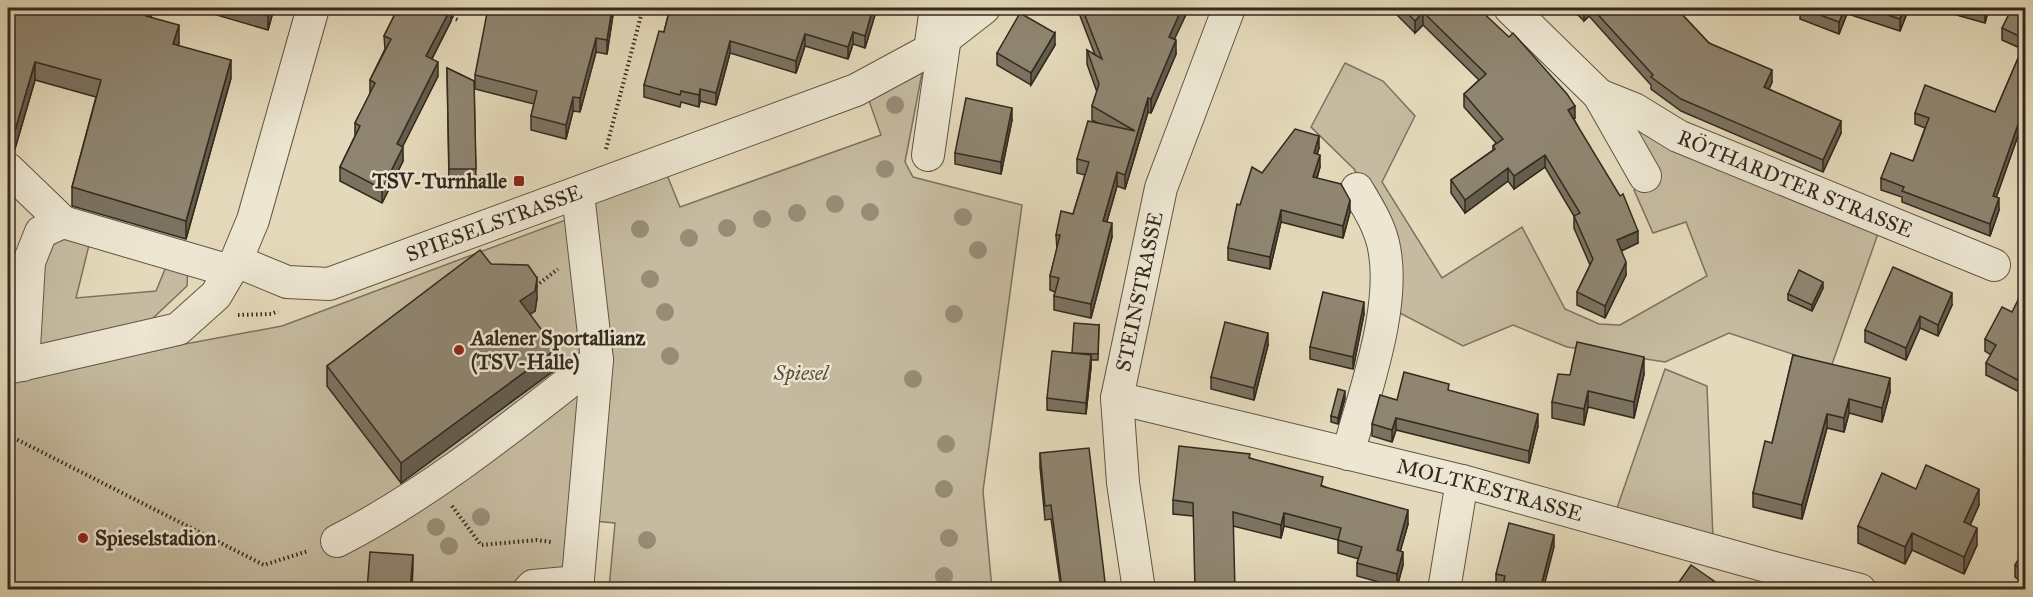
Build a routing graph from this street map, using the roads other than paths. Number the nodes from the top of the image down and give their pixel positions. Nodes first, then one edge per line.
1 (312, 8) edge
2 (936, 8) edge
3 (984, 8) edge
4 (1229, 8) edge
5 (1510, 8) edge
6 (938, 44) junction
7 (1599, 95) junction
8 (928, 155) dead end
9 (8, 168) edge
10 (1645, 176) dead end
11 (1357, 189) dead end
12 (587, 191) junction
13 (63, 222) junction
14 (1994, 265) dead end
15 (233, 266) junction
16 (597, 360) junction
17 (15, 367) edge
18 (1117, 398) junction
19 (1348, 454) junction
20 (1462, 481) junction
21 (337, 541) road end
22 (1771, 579) edge
23 (578, 586) edge
24 (529, 590) edge
25 (1139, 590) edge
26 (1444, 590) edge
27 (1860, 590) edge

1 - 15 street
2 - 6 street
3 - 6 street, SPIESELSTRASSE
4 - 18 street, STEINSTRASSE
5 - 7 street
6 - 8 street
6 - 12 street, SPIESELSTRASSE
7 - 10 street
7 - 14 street, RÖTHARDTER STRASSE
9 - 13 street
11 - 19 street
12 - 15 street, SPIESELSTRASSE
12 - 16 street
13 - 15 street, SPIESELSTRASSE
13 - 17 street
15 - 17 street
16 - 21 street
16 - 23 street
18 - 19 street, MOLTKESTRASSE
18 - 25 street, STEINSTRASSE
19 - 20 street, MOLTKESTRASSE
20 - 22 street, MOLTKESTRASSE
20 - 26 street
22 - 27 street, MOLTKESTRASSE
23 - 24 street

